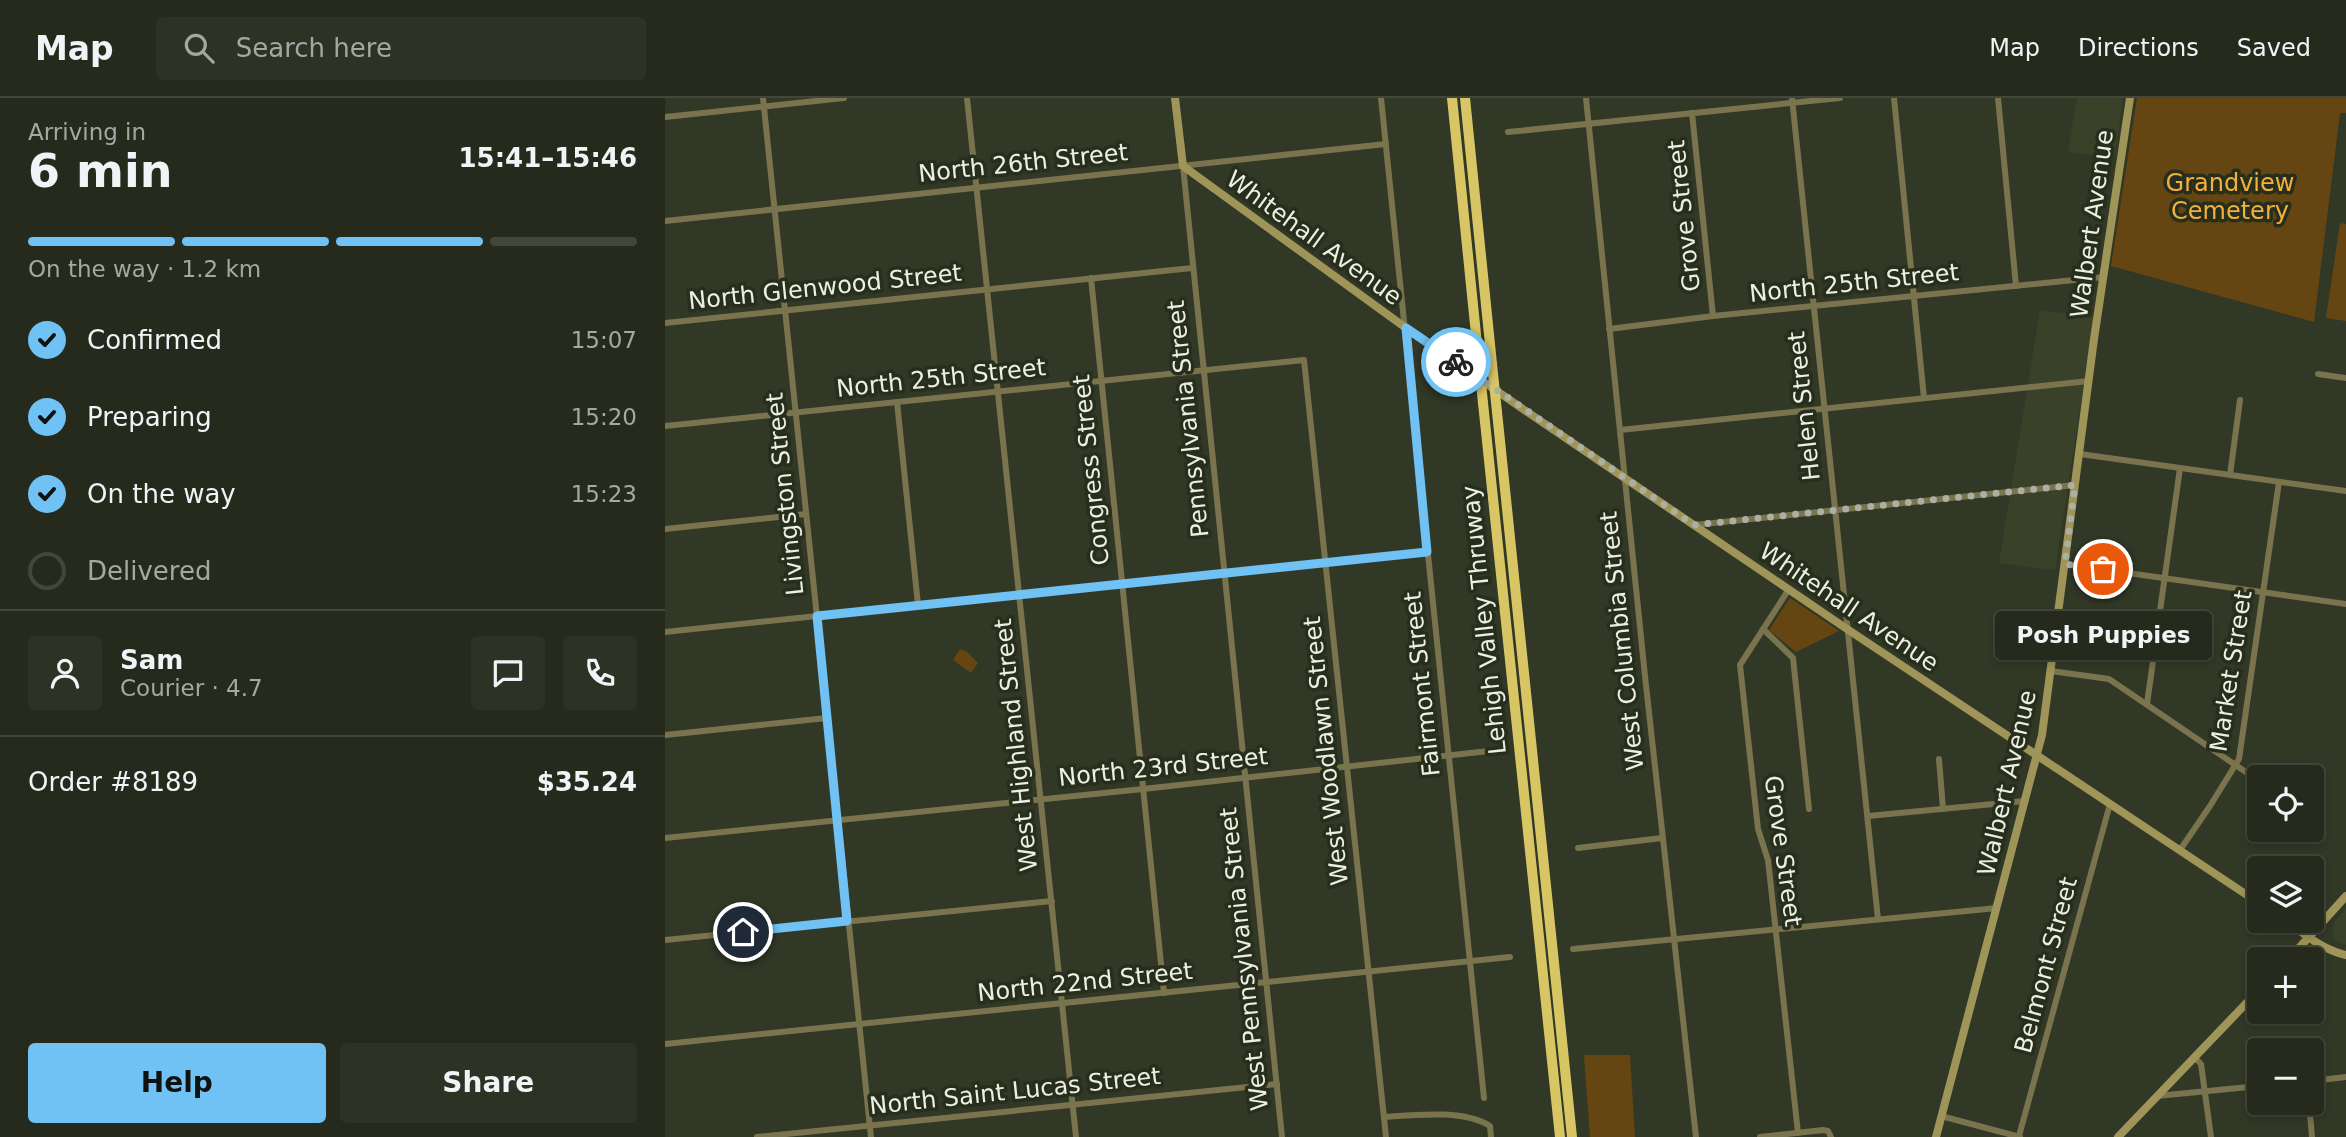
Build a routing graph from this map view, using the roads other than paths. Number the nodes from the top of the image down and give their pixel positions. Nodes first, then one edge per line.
1 (844, 98) edge
2 (967, 98) edge
3 (1175, 98) edge
4 (1381, 98) edge
5 (1452, 98) edge
6 (1465, 98) edge
7 (1586, 98) edge
8 (1840, 98) edge
9 (1894, 98) edge
10 (1998, 98) edge
11 (2130, 98) edge
12 (1792, 100) edge
13 (764, 102) edge
14 (1692, 113) junction
15 (665, 117) edge
16 (1588, 124) junction
17 (1508, 132) dead end
18 (1386, 145) junction
19 (1182, 166) junction
20 (978, 188) junction
21 (775, 209) junction
22 (665, 220) edge
23 (1192, 268) junction
24 (2104, 277) junction
25 (1091, 278) junction
26 (2016, 286) junction
27 (989, 289) junction
28 (1915, 297) junction
29 (1813, 308) junction
30 (785, 310) junction
31 (1713, 316) junction
32 (665, 323) edge
33 (1406, 328) junction
34 (1609, 329) junction
35 (1304, 360) joint
36 (1202, 371) junction
37 (2318, 374) dead end
38 (2346, 377) edge
39 (1101, 380) junction
40 (2089, 381) junction
41 (999, 392) junction
42 (1924, 398) junction
43 (2240, 400) dead end
44 (897, 402) junction
45 (1824, 409) junction
46 (795, 412) junction
47 (665, 426) edge
48 (1620, 430) junction
49 (2080, 454) junction
50 (2180, 467) junction
51 (2231, 475) junction
52 (1624, 477) junction
53 (2279, 482) junction
54 (2075, 485) junction
55 (2346, 491) edge
56 (1835, 509) junction
57 (806, 514) junction
58 (1694, 525) junction
59 (665, 528) edge
60 (1427, 552) junction
61 (1326, 564) junction
62 (2065, 564) junction
63 (1223, 574) junction
64 (2165, 579) junction
65 (1122, 585) junction
66 (1789, 589) junction
67 (2263, 593) junction
68 (1019, 594) junction
69 (2346, 604) edge
70 (918, 605) junction
71 (817, 616) junction
72 (1763, 629) junction
73 (1847, 629) junction
74 (665, 632) edge
75 (2051, 671) junction
76 (2147, 704) junction
77 (827, 718) junction
78 (665, 735) edge
79 (1498, 750) dead end
80 (2038, 755) junction
81 (1449, 756) junction
82 (1939, 759) dead end
83 (2236, 766) junction
84 (1347, 768) junction
85 (2247, 773) edge
86 (1245, 778) junction
87 (1143, 789) junction
88 (1041, 799) junction
89 (2025, 800) junction
90 (2110, 804) junction
91 (1809, 809) dead end
92 (1943, 809) junction
93 (1868, 816) junction
94 (837, 820) junction
95 (665, 838) edge
96 (1662, 838) junction
97 (1578, 848) dead end
98 (2180, 850) junction
99 (2247, 895) edge
100 (2346, 896) edge
101 (1052, 901) junction
102 (1997, 908) junction
103 (1878, 919) junction
104 (847, 921) junction
105 (1775, 930) junction
106 (2302, 933) edge
107 (2309, 938) junction
108 (665, 940) edge
109 (1673, 940) junction
110 (2300, 947) edge
111 (1573, 949) dead end
112 (2346, 955) edge
113 (1510, 957) dead end
114 (1470, 961) junction
115 (1369, 971) junction
116 (1266, 982) junction
117 (1164, 993) junction
118 (2247, 1002) edge
119 (1062, 1003) junction
120 (859, 1023) junction
121 (665, 1044) edge
122 (2194, 1057) junction
123 (2346, 1077) edge
124 (2324, 1079) edge
125 (1277, 1084) junction
126 (2247, 1087) edge
127 (2207, 1092) junction
128 (2157, 1096) junction
129 (1484, 1098) dead end
130 (1073, 1104) junction
131 (2310, 1115) edge
132 (1941, 1116) junction
133 (1384, 1117) junction
134 (870, 1125) junction
135 (1798, 1133) junction
136 (2019, 1136) edge
137 (757, 1137) edge
138 (871, 1137) edge
139 (1076, 1137) edge
140 (1282, 1137) edge
141 (1386, 1137) edge
142 (1491, 1137) edge
143 (1560, 1137) edge
144 (1572, 1137) edge
145 (1696, 1137) edge
146 (1760, 1137) edge
147 (1831, 1137) edge
148 (1936, 1137) edge
149 (2118, 1137) edge
150 (2211, 1137) edge
151 (2312, 1137) edge

1 - 13 street
2 - 20 street, West Highland Street
3 - 19 street, Pennsylvania Street
4 - 18 street, Fairmont Street
5 - 143 highway, Lehigh Valley Thruway, bridge
6 - 144 highway, Lehigh Valley Thruway, bridge
7 - 16 street, West Columbia Street
8 - 12 street
9 - 28 street
10 - 26 street
11 - 24 street, Walbert Avenue
12 - 14 street
12 - 29 street, Helen Street
13 - 15 street
13 - 21 street, Livingston Street
14 - 16 street
14 - 31 street, Grove Street
16 - 17 street
16 - 34 street, West Columbia Street
18 - 19 street, North 26th Street
18 - 33 street, Fairmont Street
19 - 20 street, North 26th Street
19 - 23 street, Pennsylvania Street
19 - 33 street, Whitehall Avenue
20 - 21 street, North 26th Street
20 - 27 street, West Highland Street
21 - 22 street, North 26th Street
21 - 30 street, Livingston Street
23 - 25 street, North Glenwood Street
23 - 36 street, Pennsylvania Street
24 - 26 street, North 25th Street
24 - 40 street, Walbert Avenue
25 - 27 street, North Glenwood Street
25 - 39 street, Congress Street
26 - 28 street, North 25th Street
27 - 30 street, North Glenwood Street
27 - 41 street, West Highland Street
28 - 29 street, North 25th Street
28 - 42 street
29 - 31 street, North 25th Street
29 - 45 street, Helen Street
30 - 32 street, North Glenwood Street
30 - 46 street, Livingston Street
31 - 34 street, North 25th Street
33 - 52 street, Whitehall Avenue
33 - 60 street, Fairmont Street
34 - 48 street, West Columbia Street
35 - 36 street, North 25th Street
35 - 61 street, West Woodlawn Street
36 - 39 street, North 25th Street
36 - 63 street, Pennsylvania Street
37 - 38 street
39 - 41 street, North 25th Street
39 - 65 street, Congress Street
40 - 42 street
40 - 49 street, Walbert Avenue
41 - 44 street, North 25th Street
41 - 68 street, West Highland Street
42 - 45 street
43 - 51 street
44 - 46 street, North 25th Street
44 - 70 street
45 - 48 street
45 - 56 street, Helen Street
46 - 47 street, North 25th Street
46 - 57 street, Livingston Street
48 - 52 street, West Columbia Street
49 - 50 street
49 - 54 street, Walbert Avenue
50 - 51 street
50 - 64 street
51 - 53 street
52 - 58 street, Whitehall Avenue
52 - 96 street, West Columbia Street
53 - 55 street
53 - 67 street, Market Street
54 - 56 street
54 - 62 street, Walbert Avenue
56 - 58 street
56 - 73 street, Helen Street
57 - 59 street
57 - 71 street, Livingston Street
58 - 66 street, Whitehall Avenue
60 - 61 street
60 - 81 street, Fairmont Street
61 - 63 street
61 - 84 street, West Woodlawn Street
62 - 64 street
62 - 75 street, Walbert Avenue
63 - 65 street
63 - 86 street, Pennsylvania Street
64 - 67 street
64 - 76 street
65 - 68 street
65 - 87 street, Congress Street
66 - 72 street, Grove Street
66 - 73 street, Whitehall Avenue
67 - 69 street
67 - 83 street, Market Street
68 - 70 street
68 - 88 street, West Highland Street
70 - 71 street
71 - 74 street
71 - 77 street, Livingston Street
72 - 91 street
72 - 105 street, Grove Street
73 - 80 street, Whitehall Avenue
73 - 93 street, Helen Street
75 - 76 street
75 - 80 street, Walbert Avenue
76 - 83 street
77 - 78 street
77 - 94 street, Livingston Street
79 - 81 street, North 23rd Street
80 - 89 street, Walbert Avenue
80 - 90 street, Whitehall Avenue
81 - 84 street, North 23rd Street
81 - 114 street, Fairmont Street
82 - 92 street
83 - 85 street
83 - 98 street, Market Street
84 - 86 street, North 23rd Street
84 - 115 street, West Woodlawn Street
86 - 87 street, North 23rd Street
86 - 116 street, West Pennsylvania Street
87 - 88 street, North 23rd Street
87 - 117 street, Congress Street
88 - 94 street, North 23rd Street
88 - 101 street, West Highland Street
89 - 92 street
89 - 102 street, Walbert Avenue
90 - 98 street, Whitehall Avenue
90 - 136 street, Belmont Street
92 - 93 street
93 - 103 street, Helen Street
94 - 95 street, North 23rd Street
94 - 104 street, Livingston Street
96 - 97 street
96 - 109 street, West Columbia Street
98 - 99 street, Whitehall Avenue
100 - 107 street
101 - 104 street
101 - 119 street, West Highland Street
102 - 103 street
102 - 132 street, Walbert Avenue
103 - 105 street
104 - 108 street
104 - 120 street, Livingston Street
105 - 109 street
105 - 135 street, Grove Street
106 - 107 street
107 - 110 street
107 - 112 street
109 - 111 street
109 - 145 street, West Columbia Street
113 - 114 street, North 22nd Street
114 - 115 street, North 22nd Street
114 - 129 street, Fairmont Street
115 - 116 street, North 22nd Street
115 - 133 street, West Woodlawn Street
116 - 117 street, North 22nd Street
116 - 125 street, West Pennsylvania Street
117 - 119 street, North 22nd Street
118 - 122 street
119 - 120 street, North 22nd Street
119 - 130 street, West Highland Street
120 - 121 street, North 22nd Street
120 - 134 street, Livingston Street
122 - 127 street
122 - 128 street
123 - 124 street
125 - 130 street, North Saint Lucas Street
125 - 140 street, West Pennsylvania Street
126 - 127 street
127 - 128 street
127 - 150 street
128 - 149 street
130 - 134 street, North Saint Lucas Street
130 - 139 street, West Highland Street
131 - 151 street
132 - 136 street
132 - 148 street, Walbert Avenue
133 - 141 street, West Woodlawn Street
133 - 142 street
134 - 137 street, North Saint Lucas Street
134 - 138 street, Livingston Street
135 - 146 street
135 - 147 street

